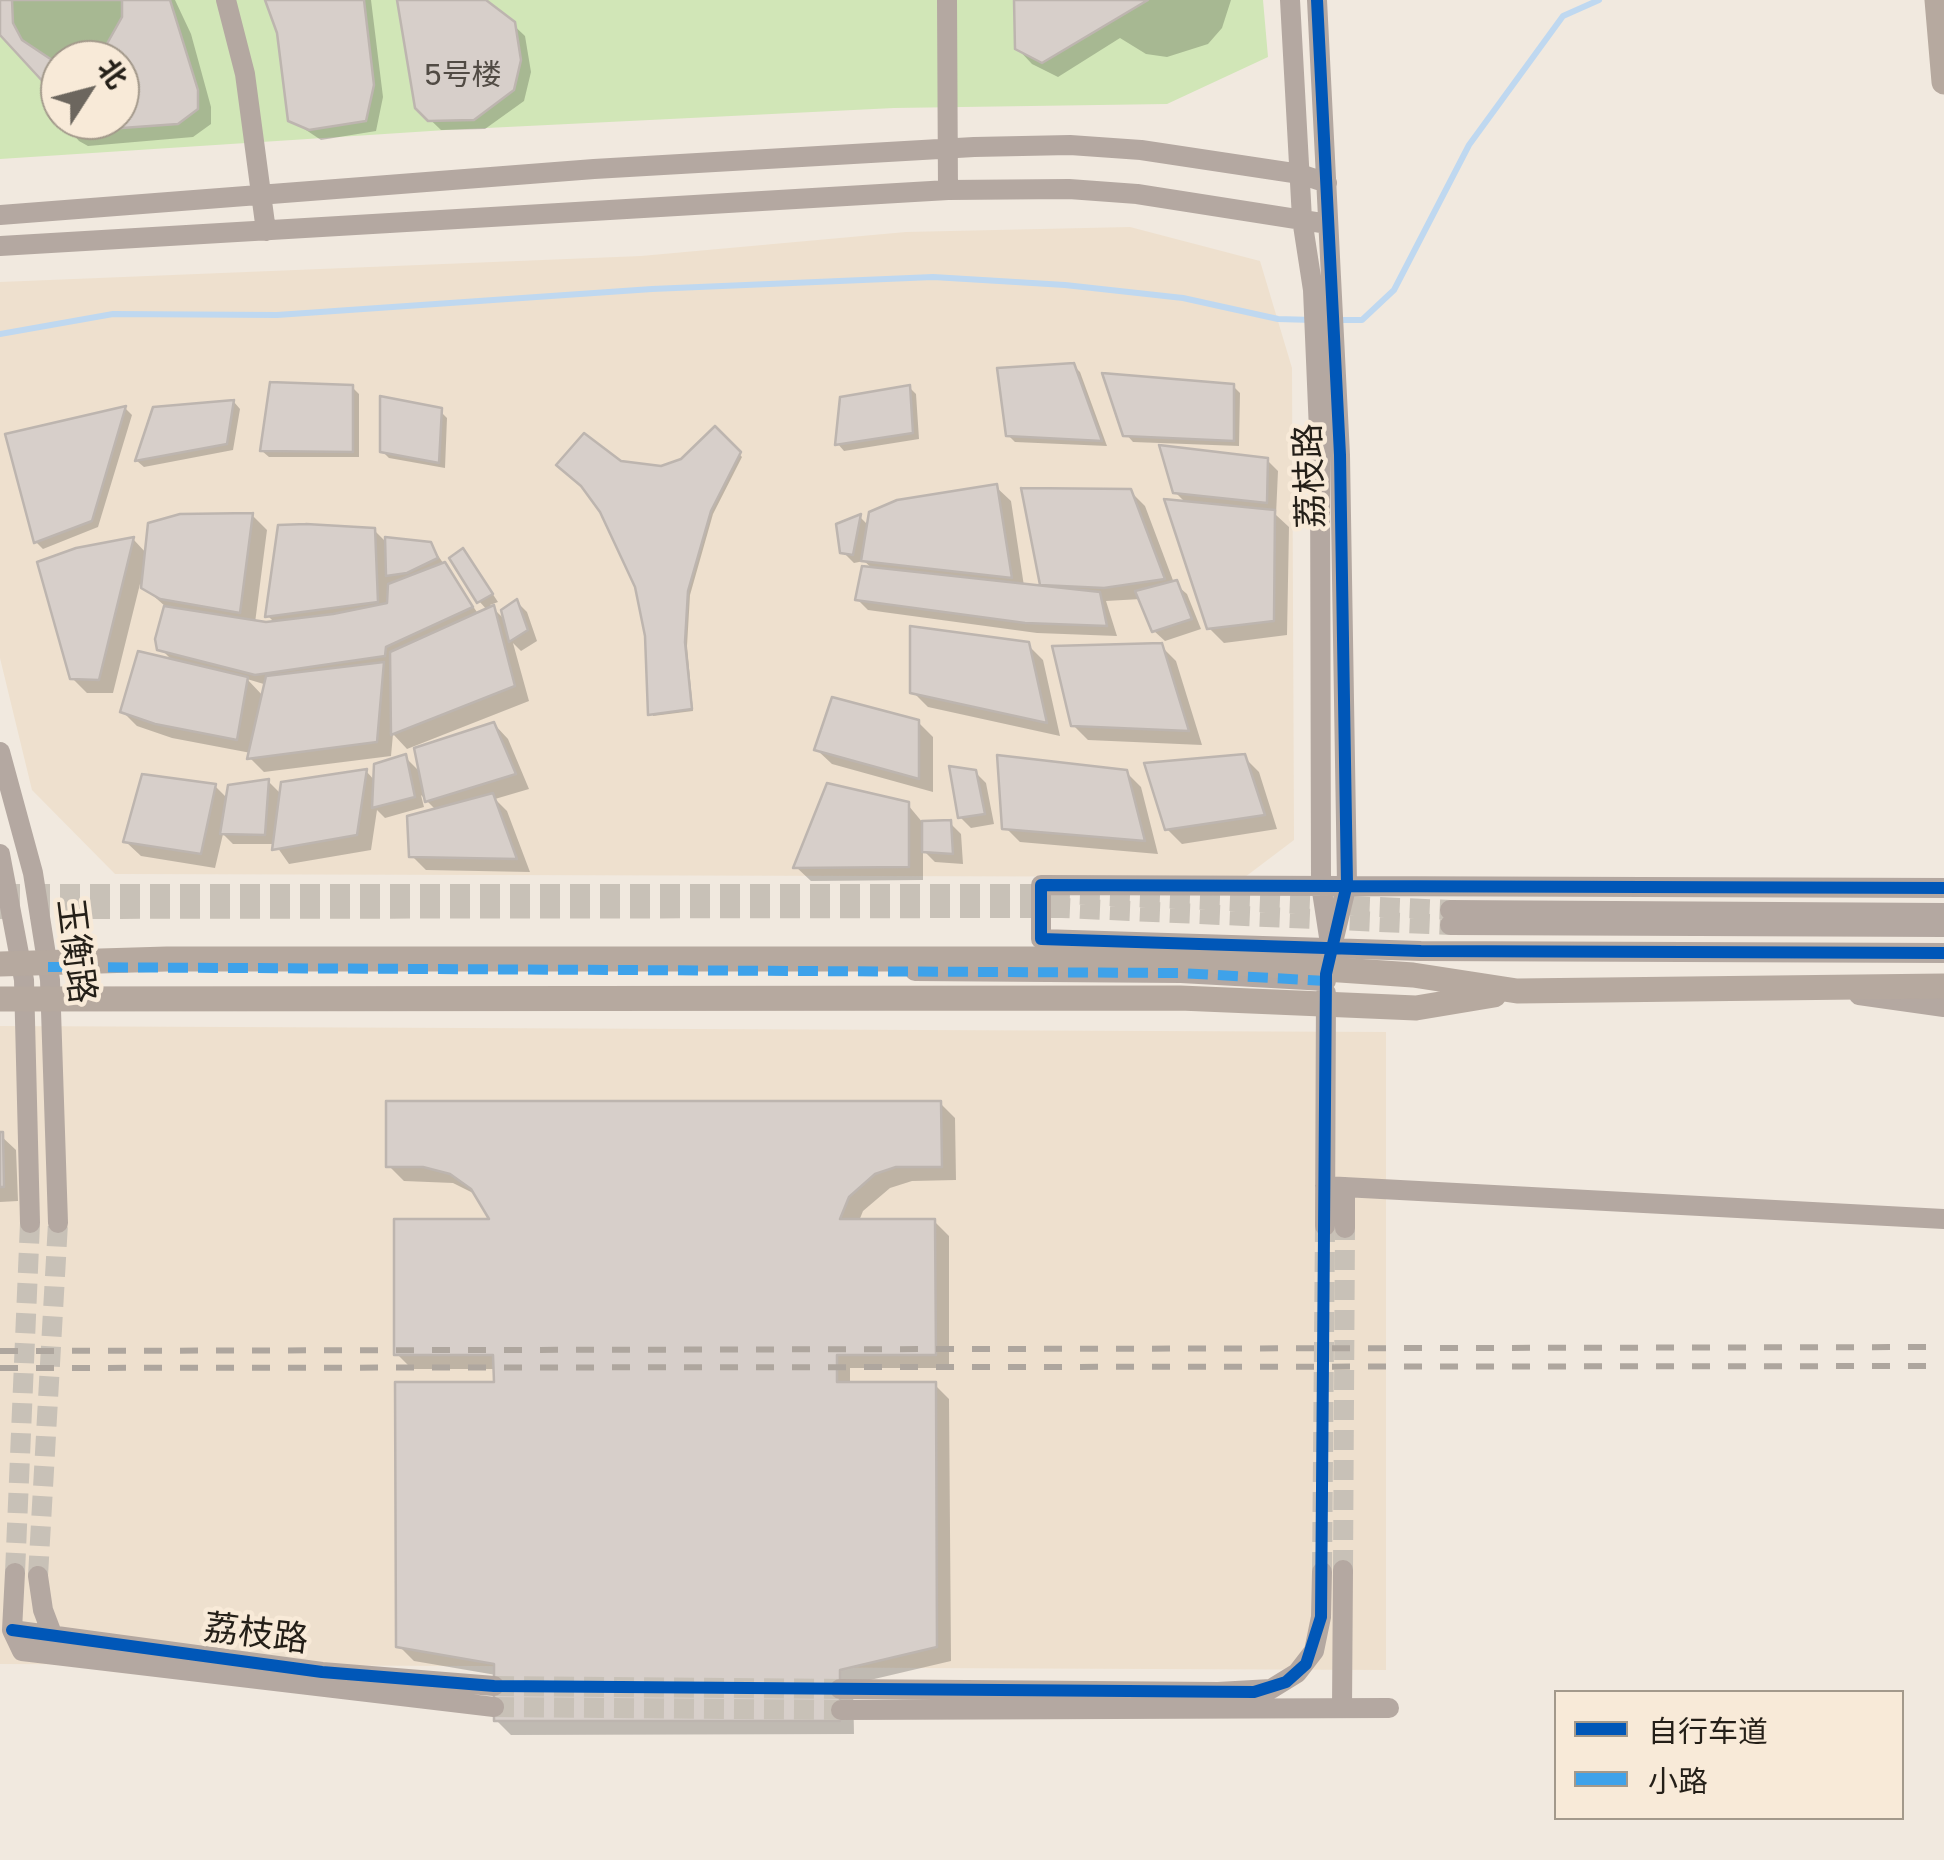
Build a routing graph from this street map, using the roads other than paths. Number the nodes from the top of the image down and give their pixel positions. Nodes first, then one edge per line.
1 (226, 0) edge
2 (947, 0) edge
3 (1290, 0) edge
4 (1317, 0) edge
5 (1936, 0) edge
6 (1944, 82) edge
7 (950, 148) junction
8 (1300, 174) junction
9 (1326, 182) junction
10 (948, 190) junction
11 (261, 195) junction
12 (0, 215) edge
13 (1302, 219) junction
14 (1328, 224) junction
15 (266, 231) junction
16 (0, 246) edge
17 (1322, 291) junction
18 (1330, 455) junction
19 (0, 752) edge
20 (0, 854) edge
21 (1347, 884) junction
22 (1320, 885) junction
23 (1944, 888) edge
24 (1944, 913) edge
25 (1944, 927) edge
26 (8, 936) edge
27 (43, 936) junction
28 (1330, 949) junction
29 (1944, 952) edge
30 (0, 964) edge
31 (49, 973) junction
32 (0, 980) edge
33 (24, 980) junction
34 (1326, 982) junction
35 (1944, 986) edge
36 (1822, 990) junction
37 (1518, 991) junction
38 (0, 999) edge
39 (1944, 1007) edge
40 (1335, 1187) junction
41 (1944, 1219) edge
42 (30, 1223) tunnel mouth
43 (58, 1224) tunnel mouth
44 (1335, 1227) tunnel mouth
45 (15, 1573) tunnel mouth
46 (38, 1576) tunnel mouth
47 (12, 1630) junction
48 (51, 1638) junction
49 (63, 1658) junction
50 (1342, 1708) junction
51 (1390, 1708) dead end

1 - 11 street
2 - 7 street
3 - 8 street, 荔枝路
4 - 9 street, 荔枝路
5 - 6 main road
7 - 8 street
7 - 10 street
7 - 11 street
8 - 9 street
8 - 13 street, 荔枝路
9 - 14 street, 荔枝路
10 - 13 street
10 - 15 street
11 - 12 street
11 - 15 street
13 - 14 street
13 - 17 street, 荔枝路
14 - 17 street, 荔枝路
15 - 16 street
17 - 18 street, 荔枝路
18 - 21 street, 荔枝路
18 - 22 street, 荔枝路
19 - 27 street, 玉衡路
20 - 26 street, 玉衡路
21 - 22 street
21 - 23 street
21 - 28 street, 荔枝路
22 - 28 street, 荔枝路
22 - 28 street
24 - 25 street
26 - 27 street
26 - 33 street, 玉衡路
27 - 31 street, 玉衡路
28 - 29 street
28 - 34 street
30 - 37 main road, bridge
31 - 33 street
31 - 34 street
31 - 43 street, 玉衡路
32 - 33 street
33 - 42 street, 玉衡路
34 - 40 street
35 - 36 main road, bridge
36 - 37 main road, bridge
36 - 39 street, bridge
37 - 38 main road, bridge
40 - 41 street
40 - 44 street
45 - 47 street
46 - 48 street
47 - 48 street, 荔枝路
47 - 49 street, 荔枝路
48 - 49 street
48 - 49 street, 荔枝路
50 - 50 street
50 - 51 street

